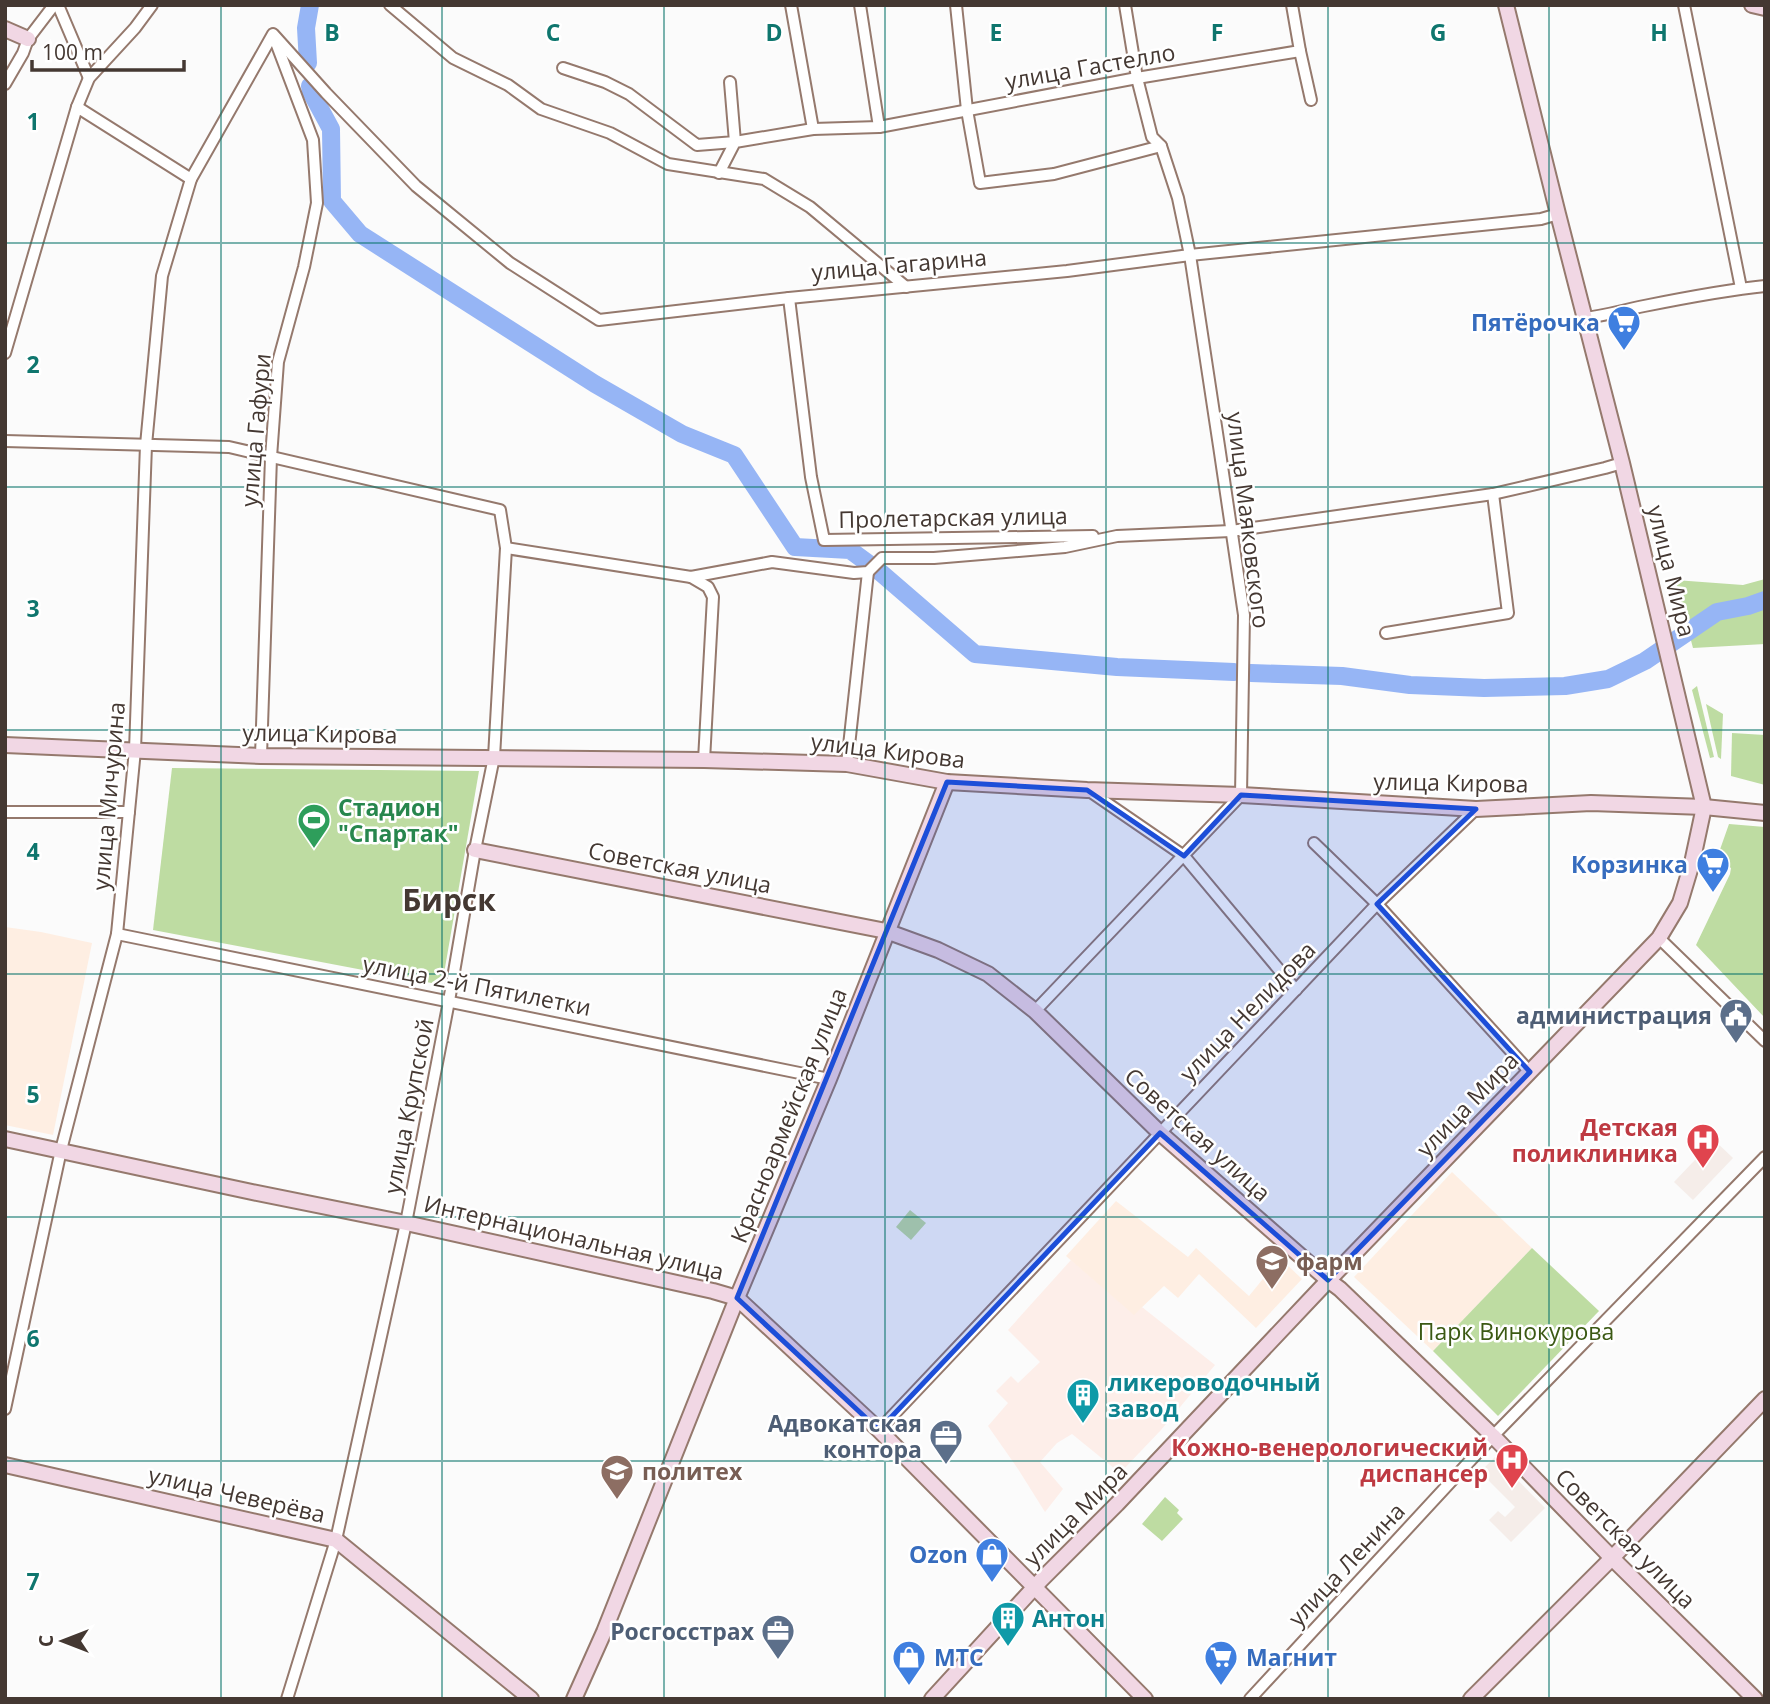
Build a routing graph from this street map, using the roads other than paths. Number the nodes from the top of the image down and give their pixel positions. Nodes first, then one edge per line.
1 (56, 5) edge
2 (152, 5) edge
3 (390, 5) edge
4 (791, 5) edge
5 (860, 5) edge
6 (956, 5) edge
7 (1125, 5) edge
8 (1293, 5) edge
9 (1506, 5) edge
10 (1684, 5) edge
11 (1752, 5) edge
12 (1765, 8) edge
13 (5, 29) edge
14 (273, 34) junction
15 (28, 39) junction
16 (1300, 51) junction
17 (563, 68) dead end
18 (89, 78) junction
19 (1137, 78) junction
20 (730, 82) dead end
21 (5, 84) edge
22 (1311, 100) dead end
23 (77, 107) junction
24 (967, 110) junction
25 (879, 127) junction
26 (813, 129) junction
27 (735, 142) junction
28 (1161, 146) junction
29 (719, 173) junction
30 (191, 179) junction
31 (1558, 214) junction
32 (1190, 256) junction
33 (1765, 286) edge
34 (906, 287) junction
35 (1741, 288) junction
36 (789, 298) junction
37 (1584, 318) junction
38 (5, 353) edge
39 (5, 441) edge
40 (146, 445) junction
41 (271, 457) junction
42 (1622, 463) junction
43 (1493, 494) junction
44 (1231, 531) junction
45 (1117, 536) junction
46 (506, 548) junction
47 (869, 572) junction
48 (691, 577) junction
49 (1386, 633) dead end
50 (5, 745) edge
51 (135, 750) junction
52 (261, 756) junction
53 (494, 757) junction
54 (704, 760) junction
55 (847, 764) junction
56 (947, 782) junction
57 (1087, 790) junction
58 (1241, 795) junction
59 (1704, 807) junction
60 (1476, 809) junction
61 (5, 812) edge
62 (129, 813) junction
63 (1765, 813) edge
64 (1314, 843) dead end
65 (475, 850) junction
66 (1184, 856) junction
67 (1377, 904) junction
68 (886, 931) junction
69 (117, 934) junction
70 (1659, 937) junction
71 (1296, 990) junction
72 (450, 1001) junction
73 (1035, 1011) junction
74 (1765, 1041) edge
75 (1530, 1072) junction
76 (829, 1079) junction
77 (1160, 1133) junction
78 (5, 1139) edge
79 (61, 1150) junction
80 (1765, 1157) edge
81 (406, 1223) junction
82 (1328, 1280) junction
83 (737, 1298) junction
84 (1765, 1399) edge
85 (5, 1409) edge
86 (879, 1430) junction
87 (1493, 1436) junction
88 (5, 1465) edge
89 (336, 1540) junction
90 (1612, 1558) junction
91 (1034, 1588) junction
92 (287, 1699) edge
93 (531, 1699) edge
94 (574, 1699) edge
95 (932, 1699) edge
96 (1145, 1699) edge
97 (1250, 1699) edge
98 (1471, 1699) edge
99 (1755, 1699) edge

1 - 15 street
1 - 18 street
2 - 18 street
3 - 29 street
4 - 26 street
5 - 25 street
6 - 24 street
7 - 19 street, улица Маяковского
8 - 16 street
9 - 31 street, улица Мира
10 - 35 street
11 - 12 street
13 - 15 street
14 - 30 street, улица Мичурина
14 - 36 street, улица Гагарина
14 - 41 street, улица Гафури
15 - 21 street
16 - 19 street, улица Гастелло
16 - 22 street
17 - 27 street, улица Гастелло
18 - 23 street
19 - 24 street, улица Гастелло
19 - 28 street, улица Маяковского
20 - 27 street
23 - 30 street
23 - 38 street
24 - 25 street, улица Гастелло
24 - 28 street
25 - 26 street, улица Гастелло
26 - 27 street, улица Гастелло
27 - 29 street
28 - 32 street, улица Маяковского
29 - 34 street
30 - 40 street, улица Мичурина
31 - 32 street, улица Гагарина
31 - 37 street, улица Мира
32 - 34 street, улица Гагарина
32 - 44 street, улица Маяковского
33 - 35 street
34 - 36 street, улица Гагарина
35 - 37 street
36 - 45 street, Пролетарская улица
37 - 42 street, улица Мира
39 - 40 street
40 - 41 street
40 - 51 street, улица Мичурина
41 - 46 street, улица Крупской
41 - 52 street, улица Гафури
42 - 43 street, Пролетарская улица
42 - 59 street, улица Мира
43 - 44 street, Пролетарская улица
43 - 49 street
44 - 45 street, Пролетарская улица
44 - 58 street, улица Маяковского
45 - 47 street, Пролетарская улица
46 - 48 street
46 - 53 street, улица Крупской
47 - 48 street
47 - 55 street
48 - 54 street
50 - 51 street, улица Кирова
51 - 52 street, улица Кирова
51 - 62 street, улица Мичурина
52 - 53 street, улица Кирова
53 - 54 street, улица Кирова
53 - 65 street, улица Крупской
54 - 55 street, улица Кирова
55 - 56 street, улица Кирова
56 - 57 street, улица Кирова
56 - 68 street, Красноармейская улица
57 - 58 street, улица Кирова
57 - 66 street
58 - 60 street, улица Кирова
58 - 66 street
59 - 60 street, улица Кирова
59 - 63 street, улица Кирова
59 - 70 street, улица Мира
60 - 67 street, улица Нелидова
61 - 62 street
62 - 69 street, улица Мичурина
64 - 67 street
65 - 68 street, Советская улица
65 - 72 street, улица Крупской
66 - 71 street
66 - 73 street
67 - 71 street, улица Нелидова
67 - 75 street
68 - 73 street, Советская улица
68 - 76 street, Красноармейская улица
69 - 72 street, улица 2-й Пятилетки
69 - 79 street, улица Мичурина
70 - 74 street
70 - 75 street, улица Мира
71 - 77 street, улица Нелидова
72 - 76 street, улица 2-й Пятилетки
72 - 81 street, улица Крупской
73 - 77 street, Советская улица
75 - 82 street, улица Мира
76 - 83 street, Красноармейская улица
77 - 82 street, Советская улица
77 - 86 street, улица Нелидова
78 - 79 street, Интернациональная улица
79 - 81 street, Интернациональная улица
79 - 85 street, улица Мичурина
80 - 87 street, улица Ленина
81 - 83 street, Интернациональная улица
81 - 89 street, улица Крупской
82 - 87 street, Советская улица
82 - 91 street, улица Мира
83 - 86 street, Интернациональная улица
83 - 94 street, Красноармейская улица
84 - 90 street
86 - 91 street, Интернациональная улица
87 - 90 street, Советская улица
87 - 97 street, улица Ленина
88 - 89 street, улица Чеверёва
89 - 92 street, улица Крупской
89 - 93 street, улица Чеверёва
90 - 98 street
90 - 99 street, Советская улица
91 - 95 street, улица Мира
91 - 96 street, Интернациональная улица

